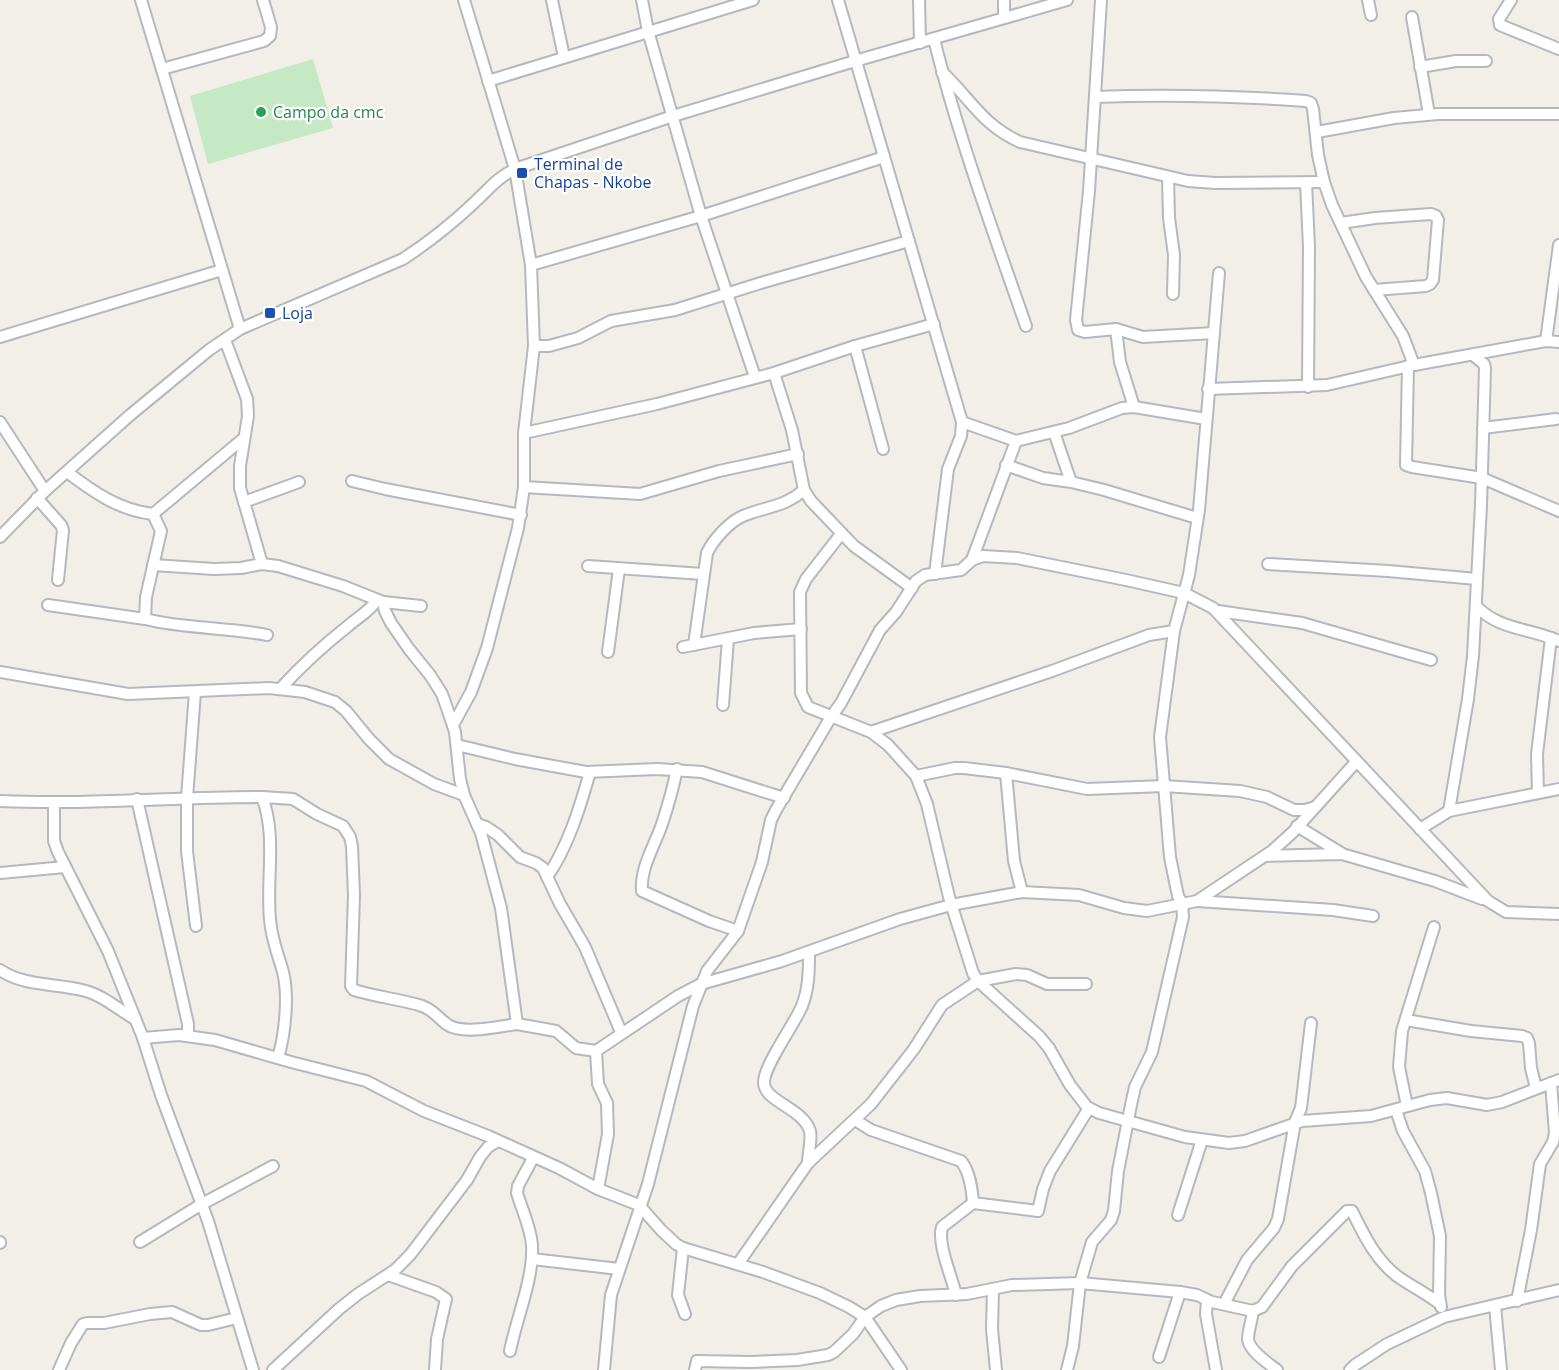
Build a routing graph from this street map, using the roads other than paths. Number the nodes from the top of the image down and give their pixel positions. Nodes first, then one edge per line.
1 (141, 0) edge
2 (263, 0) edge
3 (464, 0) edge
4 (552, 0) edge
5 (642, 0) edge
6 (753, 0) edge
7 (838, 0) edge
8 (919, 0) edge
9 (1004, 0) edge
10 (1067, 0) edge
11 (1101, 0) edge
12 (1368, 0) edge
13 (1511, 0) edge
14 (719, 5) edge
15 (1371, 15) dead end
16 (1412, 17) dead end
17 (1004, 18) junction
18 (648, 31) junction
19 (934, 39) junction
20 (920, 44) junction
21 (1559, 50) edge
22 (564, 57) junction
23 (855, 61) junction
24 (1486, 61) dead end
25 (1420, 67) junction
26 (162, 69) junction
27 (942, 72) junction
28 (488, 81) junction
29 (1095, 97) junction
30 (1429, 114) junction
31 (1559, 114) edge
32 (673, 116) junction
33 (1317, 132) junction
34 (884, 157) junction
35 (1090, 159) junction
36 (515, 169) junction
37 (1168, 177) junction
38 (1324, 182) junction
39 (1306, 183) junction
40 (701, 216) junction
41 (1341, 223) junction
42 (909, 241) junction
43 (1559, 245) edge
44 (531, 265) junction
45 (222, 270) junction
46 (1219, 273) dead end
47 (1374, 290) junction
48 (1173, 294) dead end
49 (728, 295) junction
50 (1555, 295) edge
51 (934, 324) junction
52 (1026, 326) dead end
53 (240, 329) junction
54 (1116, 329) junction
55 (1214, 333) junction
56 (0, 337) edge
57 (225, 340) junction
58 (1546, 341) junction
59 (1559, 342) edge
60 (534, 346) junction
61 (855, 346) junction
62 (1473, 355) junction
63 (1411, 365) junction
64 (774, 373) junction
65 (755, 376) junction
66 (1308, 387) junction
67 (1208, 389) junction
68 (1134, 406) junction
69 (1206, 419) junction
70 (1556, 419) dead end
71 (0, 422) edge
72 (962, 422) junction
73 (1483, 428) junction
74 (1054, 432) junction
75 (524, 433) junction
76 (244, 438) junction
77 (1016, 441) junction
78 (883, 449) dead end
79 (798, 454) junction
80 (1006, 465) junction
81 (67, 471) junction
82 (1482, 478) junction
83 (352, 481) dead end
84 (299, 482) dead end
85 (1071, 482) junction
86 (524, 487) junction
87 (804, 490) junction
88 (41, 494) junction
89 (244, 502) junction
90 (1559, 511) edge
91 (153, 514) junction
92 (521, 515) junction
93 (1197, 518) junction
94 (841, 534) junction
95 (0, 537) edge
96 (972, 560) junction
97 (262, 564) junction
98 (1268, 564) dead end
99 (153, 565) junction
100 (588, 566) dead end
101 (620, 569) junction
102 (704, 574) junction
103 (935, 574) junction
104 (1477, 579) junction
105 (58, 580) dead end
106 (912, 588) junction
107 (1184, 593) junction
108 (380, 601) junction
109 (48, 605) dead end
110 (421, 606) dead end
111 (1476, 606) junction
112 (1218, 611) junction
113 (145, 619) junction
114 (801, 629) junction
115 (1174, 631) junction
116 (267, 635) dead end
117 (728, 639) junction
118 (1555, 640) edge
119 (608, 652) dead end
120 (1431, 660) dead end
121 (0, 672) edge
122 (281, 688) junction
123 (195, 692) junction
124 (841, 703) junction
125 (723, 705) dead end
126 (831, 717) junction
127 (849, 722) junction
128 (453, 725) junction
129 (871, 732) junction
130 (457, 745) junction
131 (1356, 762) junction
132 (677, 770) junction
133 (590, 772) junction
134 (1006, 773) junction
135 (916, 776) junction
136 (1164, 786) junction
137 (1559, 789) edge
138 (1538, 794) junction
139 (464, 795) junction
140 (262, 797) junction
141 (187, 798) junction
142 (784, 798) junction
143 (137, 799) junction
144 (0, 801) edge
145 (54, 803) junction
146 (1315, 807) junction
147 (1294, 810) junction
148 (1449, 811) junction
149 (477, 824) junction
150 (1298, 825) junction
151 (1420, 829) junction
152 (1342, 854) junction
153 (1265, 856) junction
154 (65, 867) junction
155 (0, 873) edge
156 (547, 877) junction
157 (1022, 892) junction
158 (1197, 900) junction
159 (1488, 901) junction
160 (1182, 903) junction
161 (951, 905) junction
162 (1559, 915) edge
163 (1373, 916) dead end
164 (196, 926) dead end
165 (1434, 927) dead end
166 (738, 931) junction
167 (809, 952) junction
168 (0, 970) edge
169 (978, 981) junction
170 (701, 984) junction
171 (1086, 984) dead end
172 (135, 1019) junction
173 (1406, 1020) junction
174 (1311, 1023) dead end
175 (517, 1024) junction
176 (621, 1032) junction
177 (188, 1035) junction
178 (143, 1038) junction
179 (596, 1051) junction
180 (278, 1058) junction
181 (1555, 1082) edge
182 (1536, 1088) junction
183 (1089, 1108) junction
184 (1401, 1108) junction
185 (855, 1120) junction
186 (1127, 1120) junction
187 (1295, 1122) junction
188 (477, 1133) junction
189 (1202, 1140) junction
190 (498, 1141) junction
191 (480, 1157) junction
192 (533, 1158) junction
193 (808, 1163) junction
194 (273, 1166) dead end
195 (598, 1189) junction
196 (973, 1203) junction
197 (202, 1204) junction
198 (639, 1205) junction
199 (1178, 1215) dead end
200 (140, 1242) dead end
201 (683, 1248) junction
202 (532, 1259) junction
203 (738, 1264) junction
204 (619, 1269) junction
205 (388, 1275) junction
206 (1080, 1283) junction
207 (993, 1288) junction
208 (1559, 1290) edge
209 (1180, 1292) junction
210 (956, 1295) junction
211 (1207, 1301) junction
212 (1517, 1301) junction
213 (1224, 1304) junction
214 (1440, 1304) junction
215 (1495, 1306) junction
216 (1253, 1311) junction
217 (686, 1314) dead end
218 (864, 1317) junction
219 (1444, 1317) junction
220 (237, 1318) junction
221 (510, 1351) dead end
222 (1160, 1357) dead end
223 (59, 1370) edge
224 (253, 1370) edge
225 (273, 1370) edge
226 (435, 1370) edge
227 (604, 1370) edge
228 (695, 1370) edge
229 (901, 1370) edge
230 (996, 1370) edge
231 (1067, 1370) edge
232 (1216, 1370) edge
233 (1277, 1370) edge
234 (1350, 1370) edge
235 (1502, 1370) edge

1 - 26 street
2 - 26 street
3 - 28 street
4 - 22 street
5 - 18 street
6 - 14 street
7 - 23 street
8 - 20 street
9 - 17 street
10 - 17 street
11 - 29 street
12 - 15 street
13 - 21 street
14 - 18 street
16 - 25 street
17 - 19 street
18 - 22 street
18 - 32 street
19 - 20 street
19 - 27 street
20 - 23 street
22 - 28 street
23 - 32 street
23 - 34 street
24 - 25 street
25 - 30 street
26 - 45 street
27 - 35 street
27 - 52 street
28 - 36 street
29 - 33 street
29 - 35 street
30 - 31 street
30 - 33 street
32 - 36 street
32 - 40 street
33 - 38 street
34 - 40 street
34 - 42 street
35 - 37 street
35 - 54 street
36 - 44 street
36 - 53 street
37 - 39 street
37 - 48 street
38 - 39 street
38 - 41 street
39 - 66 street
40 - 44 street
40 - 49 street
41 - 47 street
41 - 47 street
42 - 49 street
42 - 51 street
43 - 50 street
44 - 60 street
45 - 53 street
45 - 56 street
46 - 55 street
47 - 63 street
49 - 60 street
49 - 65 street
50 - 58 street
51 - 61 street
51 - 72 street
53 - 57 street
54 - 55 street
54 - 68 street
55 - 67 street
57 - 76 street
57 - 81 street
58 - 59 street
58 - 62 street
60 - 75 street
61 - 64 street
61 - 78 street
62 - 63 street
62 - 73 street
63 - 66 street
63 - 82 street
64 - 65 street
64 - 79 street
65 - 75 street
66 - 67 street
67 - 69 street
68 - 69 street
68 - 74 street
69 - 93 street
70 - 73 street
71 - 88 street
72 - 77 street
72 - 103 street
73 - 82 street
74 - 77 street
74 - 85 street
75 - 86 street
76 - 89 street
76 - 91 street
77 - 80 street
79 - 86 street
79 - 87 street
80 - 85 street
80 - 96 street
81 - 88 street
81 - 91 street
82 - 90 street
82 - 104 street
83 - 92 street
84 - 89 street
85 - 93 street
86 - 92 street
87 - 94 street
87 - 102 street
88 - 95 street
88 - 105 street
89 - 97 street
91 - 99 street
92 - 128 street
93 - 107 street
94 - 106 street
94 - 114 street
96 - 103 street
96 - 107 street
97 - 99 street
97 - 108 street
98 - 104 street
99 - 113 street
100 - 101 street
101 - 102 street
101 - 119 street
102 - 117 street
103 - 106 street
104 - 111 street
106 - 124 street
107 - 112 street
107 - 115 street
108 - 110 street
108 - 122 street
108 - 128 street
109 - 113 street
111 - 118 street
111 - 148 street
112 - 120 street
112 - 131 street
113 - 116 street
114 - 117 street
114 - 126 street
115 - 129 street
115 - 136 street
117 - 125 street
118 - 138 street
121 - 123 street
122 - 123 street
122 - 139 street
123 - 141 street
124 - 126 street
124 - 127 street
126 - 127 street
126 - 142 street
127 - 129 street
128 - 130 street
129 - 135 street
130 - 133 street
130 - 139 street
131 - 146 street
131 - 151 street
132 - 133 street
132 - 142 street
132 - 166 street
133 - 156 street
134 - 135 street
134 - 136 street
134 - 157 street
135 - 161 street
136 - 147 street
136 - 160 street
137 - 138 street
138 - 148 street
139 - 149 street
140 - 141 street
140 - 175 street
140 - 180 street
141 - 143 street
141 - 164 street
142 - 166 street
143 - 145 street
143 - 177 street
144 - 145 street
145 - 154 street
146 - 147 street
146 - 150 street
147 - 150 street
148 - 151 street
149 - 156 street
149 - 175 street
150 - 152 street
150 - 153 street
151 - 159 street
152 - 153 street
152 - 159 street
153 - 158 street
154 - 155 street
154 - 172 street
156 - 176 street
157 - 160 street
157 - 161 street
158 - 160 street
158 - 163 street
159 - 162 street
160 - 186 street
161 - 167 street
161 - 169 street
165 - 173 street
166 - 170 street
167 - 170 street
167 - 193 street
168 - 172 street
169 - 171 street
169 - 183 street
169 - 185 street
170 - 176 street
170 - 198 street
172 - 178 street
173 - 182 street
173 - 184 street
174 - 187 street
175 - 179 street
176 - 179 street
177 - 178 street
177 - 180 street
178 - 197 street
179 - 195 street
180 - 188 street
181 - 182 street
181 - 212 street
182 - 184 street
183 - 186 street
183 - 196 street
184 - 187 street
184 - 214 street
185 - 193 street
185 - 196 street
186 - 189 street
186 - 206 street
187 - 189 street
187 - 213 street
188 - 190 street
188 - 191 street
189 - 199 street
190 - 191 street
190 - 192 street
191 - 205 street
192 - 195 street
192 - 202 street
193 - 203 street
194 - 197 street
195 - 198 street
196 - 210 street
197 - 200 street
197 - 220 street
198 - 201 street
198 - 204 street
201 - 203 street
201 - 217 street
202 - 204 street
202 - 221 street
203 - 218 street
204 - 227 street
205 - 225 street
205 - 226 street
206 - 207 street
206 - 209 street
206 - 231 street
207 - 210 street
207 - 230 street
208 - 212 street
209 - 211 street
209 - 222 street
210 - 218 street
211 - 213 street
211 - 232 street
212 - 215 street
213 - 216 street
214 - 216 street
214 - 219 street
215 - 219 street
215 - 235 street
216 - 233 street
218 - 228 street
218 - 229 street
219 - 234 street
220 - 223 street
220 - 224 street

